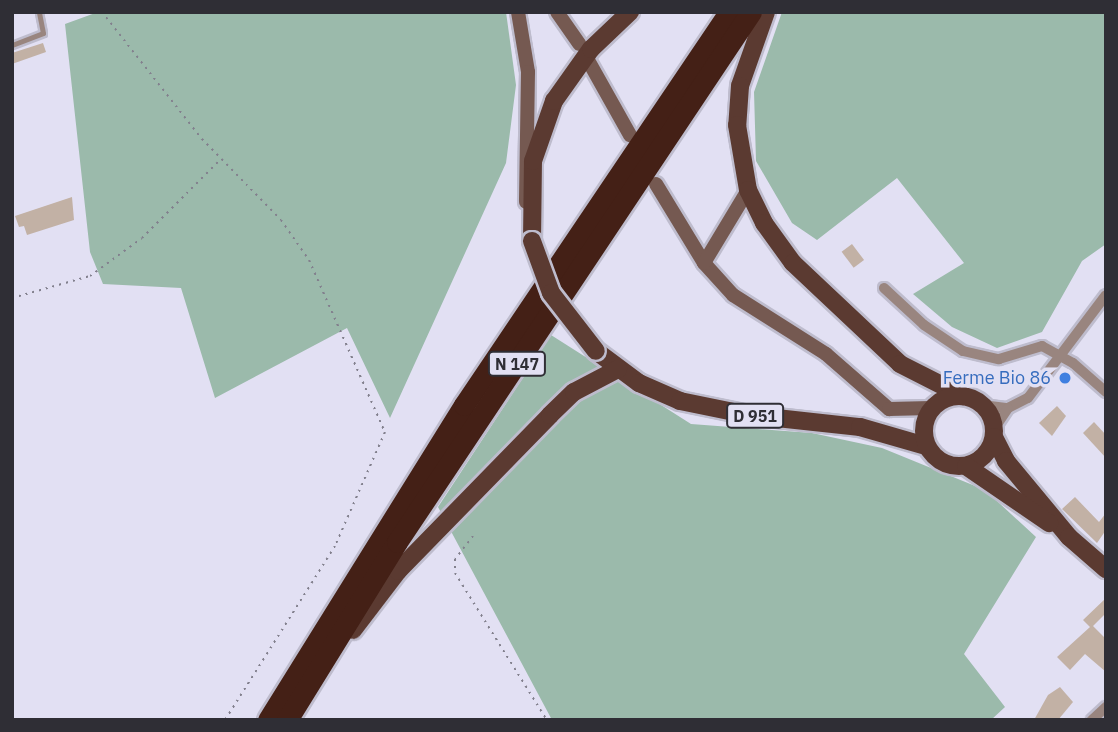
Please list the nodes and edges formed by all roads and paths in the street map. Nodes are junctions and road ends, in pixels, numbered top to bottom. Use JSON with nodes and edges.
{"nodes":[{"id":1,"x":38,"y":12,"type":"edge"},
{"id":2,"x":102,"y":12,"type":"edge"},
{"id":3,"x":518,"y":12,"type":"edge"},
{"id":4,"x":557,"y":12,"type":"edge"},
{"id":5,"x":630,"y":12,"type":"edge"},
{"id":6,"x":729,"y":12,"type":"edge"},
{"id":7,"x":751,"y":12,"type":"edge"},
{"id":8,"x":766,"y":12,"type":"edge"},
{"id":9,"x":579,"y":44,"type":"dead end"},
{"id":10,"x":12,"y":45,"type":"edge"},
{"id":11,"x":589,"y":62,"type":"dead end"},
{"id":12,"x":630,"y":135,"type":"dead end"},
{"id":13,"x":222,"y":158,"type":"junction"},
{"id":14,"x":656,"y":184,"type":"dead end"},
{"id":15,"x":748,"y":190,"type":"junction"},
{"id":16,"x":532,"y":241,"type":"junction"},
{"id":17,"x":704,"y":263,"type":"junction"},
{"id":18,"x":884,"y":288,"type":"dead end"},
{"id":19,"x":1106,"y":295,"type":"edge"},
{"id":20,"x":12,"y":299,"type":"edge"},
{"id":21,"x":1063,"y":356,"type":"junction"},
{"id":22,"x":618,"y":369,"type":"junction"},
{"id":23,"x":1106,"y":392,"type":"edge"},
{"id":24,"x":963,"y":396,"type":"junction"},
{"id":25,"x":982,"y":405,"type":"junction"},
{"id":26,"x":931,"y":408,"type":"junction"},
{"id":27,"x":1008,"y":408,"type":"junction"},
{"id":28,"x":994,"y":433,"type":"junction"},
{"id":29,"x":926,"y":446,"type":"junction"},
{"id":30,"x":966,"y":466,"type":"junction"},
{"id":31,"x":473,"y":536,"type":"dead end"},
{"id":32,"x":1069,"y":537,"type":"junction"},
{"id":33,"x":1106,"y":569,"type":"edge"},
{"id":34,"x":1106,"y":707,"type":"edge"},
{"id":35,"x":225,"y":720,"type":"edge"},
{"id":36,"x":268,"y":720,"type":"edge"},
{"id":37,"x":290,"y":720,"type":"edge"},
{"id":38,"x":547,"y":720,"type":"edge"},
{"id":39,"x":1092,"y":720,"type":"edge"}],
"edges":[{"from":1,"to":10,"type":"lane"},
{"from":2,"to":13,"type":"path"},
{"from":3,"to":16,"type":"main road","number":"D 951"},
{"from":4,"to":9,"type":"main road"},
{"from":5,"to":16,"type":"main road"},
{"from":6,"to":36,"type":"highway","number":"N 147"},
{"from":7,"to":37,"type":"highway","number":"N 147"},
{"from":8,"to":15,"type":"main road"},
{"from":11,"to":12,"type":"main road"},
{"from":13,"to":20,"type":"path"},
{"from":13,"to":35,"type":"path"},
{"from":14,"to":17,"type":"main road"},
{"from":15,"to":17,"type":"main road"},
{"from":15,"to":24,"type":"main road"},
{"from":16,"to":22,"type":"main road","number":"D 951","bridge":true},
{"from":17,"to":26,"type":"main road"},
{"from":18,"to":21,"type":"street"},
{"from":19,"to":21,"type":"street"},
{"from":21,"to":23,"type":"street"},
{"from":21,"to":27,"type":"street"},
{"from":22,"to":29,"type":"main road","number":"D 951"},
{"from":22,"to":37,"type":"main road"},
{"from":24,"to":25,"type":"main road"},
{"from":24,"to":26,"type":"main road"},
{"from":25,"to":27,"type":"street"},
{"from":25,"to":28,"type":"main road"},
{"from":26,"to":29,"type":"main road"},
{"from":27,"to":28,"type":"street"},
{"from":28,"to":30,"type":"main road"},
{"from":28,"to":32,"type":"main road"},
{"from":29,"to":30,"type":"main road"},
{"from":30,"to":32,"type":"main road"},
{"from":31,"to":38,"type":"path"},
{"from":32,"to":33,"type":"main road"},
{"from":34,"to":39,"type":"street"}]}
